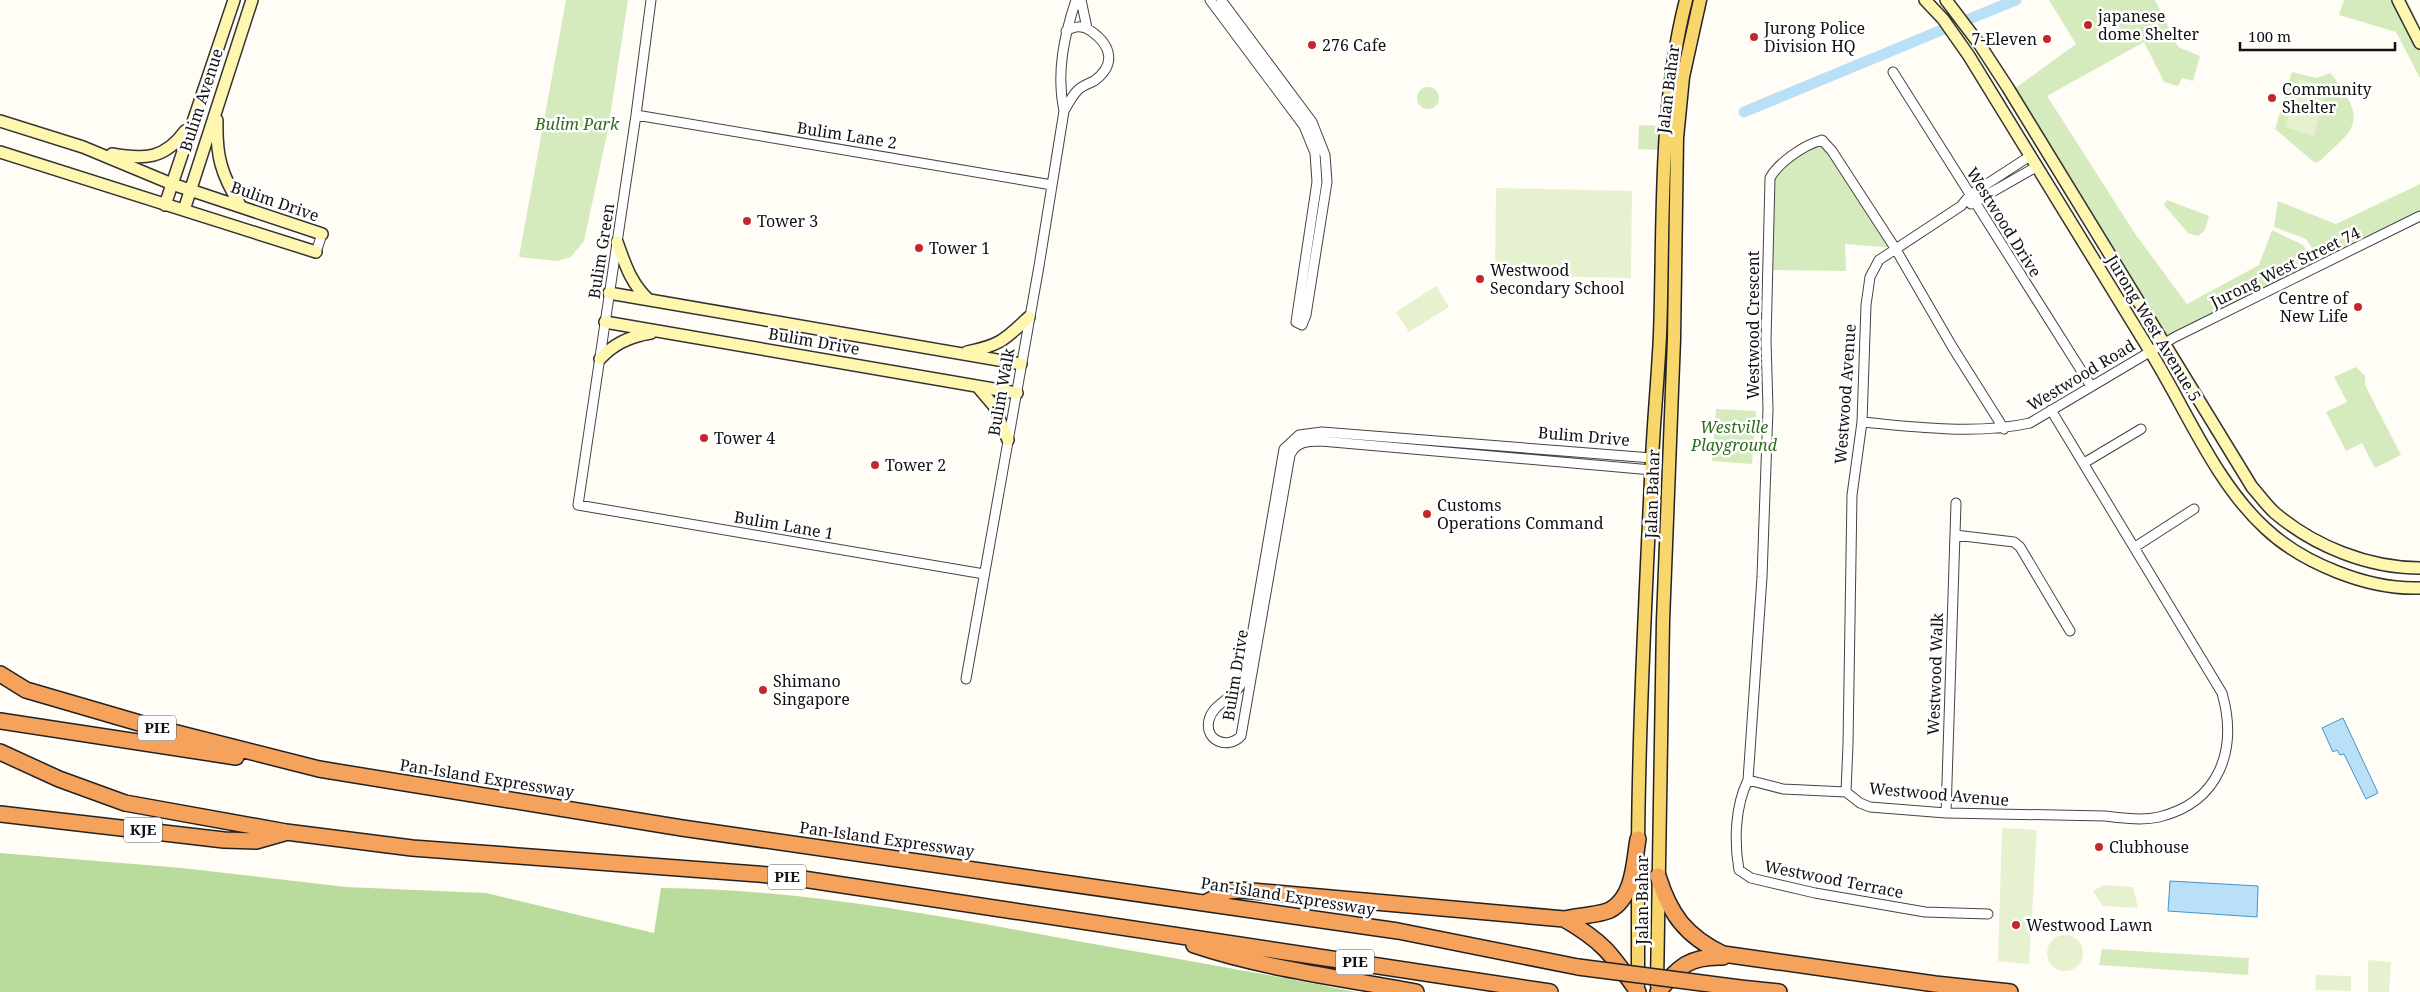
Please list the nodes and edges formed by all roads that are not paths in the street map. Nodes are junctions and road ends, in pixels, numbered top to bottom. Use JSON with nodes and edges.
{"nodes":[{"id":1,"x":234,"y":0,"type":"edge"},
{"id":2,"x":252,"y":0,"type":"edge"},
{"id":3,"x":651,"y":0,"type":"edge"},
{"id":4,"x":1076,"y":0,"type":"edge"},
{"id":5,"x":1081,"y":0,"type":"edge"},
{"id":6,"x":1210,"y":0,"type":"edge"},
{"id":7,"x":1221,"y":0,"type":"edge"},
{"id":8,"x":1686,"y":0,"type":"edge"},
{"id":9,"x":1700,"y":0,"type":"edge"},
{"id":10,"x":1925,"y":0,"type":"edge"},
{"id":11,"x":1946,"y":0,"type":"edge"},
{"id":12,"x":2398,"y":0,"type":"edge"},
{"id":13,"x":1086,"y":28,"type":"junction"},
{"id":14,"x":1066,"y":31,"type":"junction"},
{"id":15,"x":2420,"y":43,"type":"edge"},
{"id":16,"x":1893,"y":72,"type":"dead end"},
{"id":17,"x":218,"y":111,"type":"junction"},
{"id":18,"x":1064,"y":111,"type":"junction"},
{"id":19,"x":636,"y":115,"type":"junction"},
{"id":20,"x":0,"y":121,"type":"edge"},
{"id":21,"x":191,"y":123,"type":"junction"},
{"id":22,"x":83,"y":147,"type":"junction"},
{"id":23,"x":0,"y":152,"type":"edge"},
{"id":24,"x":2030,"y":156,"type":"junction"},
{"id":25,"x":2036,"y":167,"type":"junction"},
{"id":26,"x":172,"y":184,"type":"junction"},
{"id":27,"x":1052,"y":185,"type":"junction"},
{"id":28,"x":189,"y":189,"type":"junction"},
{"id":29,"x":1970,"y":195,"type":"junction"},
{"id":30,"x":1975,"y":203,"type":"junction"},
{"id":31,"x":165,"y":205,"type":"junction"},
{"id":32,"x":240,"y":205,"type":"junction"},
{"id":33,"x":1961,"y":206,"type":"junction"},
{"id":34,"x":184,"y":210,"type":"junction"},
{"id":35,"x":2420,"y":216,"type":"edge"},
{"id":36,"x":322,"y":234,"type":"joint"},
{"id":37,"x":617,"y":242,"type":"junction"},
{"id":38,"x":1896,"y":248,"type":"junction"},
{"id":39,"x":316,"y":252,"type":"joint"},
{"id":40,"x":610,"y":294,"type":"junction"},
{"id":41,"x":649,"y":300,"type":"junction"},
{"id":42,"x":1029,"y":317,"type":"junction"},
{"id":43,"x":605,"y":322,"type":"junction"},
{"id":44,"x":663,"y":332,"type":"junction"},
{"id":45,"x":2163,"y":344,"type":"junction"},
{"id":46,"x":2150,"y":351,"type":"junction"},
{"id":47,"x":961,"y":353,"type":"junction"},
{"id":48,"x":600,"y":359,"type":"junction"},
{"id":49,"x":1021,"y":364,"type":"junction"},
{"id":50,"x":977,"y":386,"type":"junction"},
{"id":51,"x":2092,"y":386,"type":"junction"},
{"id":52,"x":1017,"y":393,"type":"junction"},
{"id":53,"x":2051,"y":410,"type":"junction"},
{"id":54,"x":1862,"y":422,"type":"junction"},
{"id":55,"x":2004,"y":429,"type":"junction"},
{"id":56,"x":2142,"y":429,"type":"dead end"},
{"id":57,"x":1008,"y":440,"type":"junction"},
{"id":58,"x":2084,"y":463,"type":"junction"},
{"id":59,"x":1652,"y":464,"type":"junction"},
{"id":60,"x":1956,"y":503,"type":"dead end"},
{"id":61,"x":578,"y":505,"type":"joint"},
{"id":62,"x":2194,"y":509,"type":"dead end"},
{"id":63,"x":1955,"y":535,"type":"junction"},
{"id":64,"x":2135,"y":547,"type":"junction"},
{"id":65,"x":2420,"y":568,"type":"edge"},
{"id":66,"x":984,"y":574,"type":"junction"},
{"id":67,"x":2420,"y":588,"type":"edge"},
{"id":68,"x":1663,"y":621,"type":"junction"},
{"id":69,"x":1644,"y":625,"type":"junction"},
{"id":70,"x":2070,"y":631,"type":"dead end"},
{"id":71,"x":0,"y":674,"type":"edge"},
{"id":72,"x":966,"y":679,"type":"dead end"},
{"id":73,"x":0,"y":721,"type":"edge"},
{"id":74,"x":0,"y":752,"type":"edge"},
{"id":75,"x":319,"y":769,"type":"junction"},
{"id":76,"x":1748,"y":780,"type":"junction"},
{"id":77,"x":1846,"y":792,"type":"junction"},
{"id":78,"x":1946,"y":813,"type":"junction"},
{"id":79,"x":0,"y":814,"type":"edge"},
{"id":80,"x":286,"y":832,"type":"junction"},
{"id":81,"x":1638,"y":839,"type":"junction"},
{"id":82,"x":1658,"y":876,"type":"junction"},
{"id":83,"x":1207,"y":902,"type":"junction"},
{"id":84,"x":1988,"y":914,"type":"dead end"},
{"id":85,"x":1564,"y":919,"type":"junction"},
{"id":86,"x":1160,"y":933,"type":"junction"},
{"id":87,"x":1739,"y":957,"type":"junction"},
{"id":88,"x":1638,"y":968,"type":"joint"},
{"id":89,"x":1647,"y":988,"type":"edge"},
{"id":90,"x":1416,"y":992,"type":"edge"},
{"id":91,"x":1550,"y":992,"type":"edge"},
{"id":92,"x":1780,"y":992,"type":"edge"},
{"id":93,"x":2010,"y":992,"type":"edge"}],
"edges":[{"from":1,"to":21,"type":"street","name":"Bulim Avenue"},
{"from":2,"to":17,"type":"street","name":"Bulim Avenue"},
{"from":3,"to":19,"type":"street","name":"Bulim Green"},
{"from":4,"to":14,"type":"street","name":"Bulim Walk"},
{"from":5,"to":13,"type":"street"},
{"from":6,"to":7,"type":"street"},
{"from":8,"to":59,"type":"main road","name":"Jalan Bahar"},
{"from":9,"to":68,"type":"main road","name":"Jalan Bahar"},
{"from":10,"to":24,"type":"street","name":"Jurong West Avenue 5"},
{"from":11,"to":45,"type":"street","name":"Jurong West Avenue 5"},
{"from":12,"to":15,"type":"street"},
{"from":13,"to":14,"type":"street"},
{"from":13,"to":18,"type":"street","name":"Bulim Walk"},
{"from":14,"to":18,"type":"street","name":"Bulim Walk"},
{"from":16,"to":29,"type":"street","name":"Westwood Drive"},
{"from":17,"to":28,"type":"street","name":"Bulim Avenue"},
{"from":17,"to":32,"type":"street"},
{"from":18,"to":27,"type":"street","name":"Bulim Walk"},
{"from":19,"to":27,"type":"street","name":"Bulim Lane 2"},
{"from":19,"to":37,"type":"street","name":"Bulim Green"},
{"from":20,"to":22,"type":"street","name":"Bulim Drive"},
{"from":21,"to":22,"type":"street"},
{"from":21,"to":26,"type":"street","name":"Bulim Avenue"},
{"from":22,"to":26,"type":"street","name":"Bulim Drive"},
{"from":23,"to":31,"type":"street","name":"Bulim Drive"},
{"from":24,"to":25,"type":"street","name":"Jurong West Avenue 5"},
{"from":24,"to":29,"type":"street","name":"Westwood Avenue"},
{"from":25,"to":30,"type":"street","name":"Westwood Avenue"},
{"from":25,"to":46,"type":"street","name":"Jurong West Avenue 5"},
{"from":26,"to":28,"type":"street","name":"Bulim Drive"},
{"from":26,"to":31,"type":"street","name":"Bulim Avenue"},
{"from":27,"to":42,"type":"street","name":"Bulim Walk"},
{"from":28,"to":32,"type":"street","name":"Bulim Drive"},
{"from":28,"to":34,"type":"street","name":"Bulim Avenue"},
{"from":29,"to":30,"type":"street","name":"Westwood Drive"},
{"from":29,"to":33,"type":"street","name":"Westwood Avenue"},
{"from":30,"to":33,"type":"street","name":"Westwood Avenue"},
{"from":30,"to":51,"type":"street","name":"Westwood Drive"},
{"from":31,"to":34,"type":"street","name":"Bulim Drive"},
{"from":32,"to":36,"type":"street","name":"Bulim Drive"},
{"from":33,"to":38,"type":"street","name":"Westwood Avenue"},
{"from":34,"to":39,"type":"street","name":"Bulim Drive"},
{"from":35,"to":45,"type":"street","name":"Jurong West Street 74"},
{"from":36,"to":39,"type":"street","name":"Bulim Drive"},
{"from":37,"to":40,"type":"street","name":"Bulim Green"},
{"from":37,"to":41,"type":"street"},
{"from":38,"to":54,"type":"street","name":"Westwood Avenue"},
{"from":38,"to":55,"type":"street","name":"Westwood Crescent"},
{"from":38,"to":76,"type":"street","name":"Westwood Crescent"},
{"from":40,"to":41,"type":"street","name":"Bulim Drive"},
{"from":40,"to":43,"type":"street","name":"Bulim Green"},
{"from":41,"to":47,"type":"street","name":"Bulim Drive"},
{"from":42,"to":47,"type":"street"},
{"from":42,"to":49,"type":"street","name":"Bulim Walk"},
{"from":43,"to":44,"type":"street","name":"Bulim Drive"},
{"from":43,"to":48,"type":"street","name":"Bulim Green"},
{"from":44,"to":48,"type":"street"},
{"from":44,"to":50,"type":"street","name":"Bulim Drive"},
{"from":45,"to":46,"type":"street","name":"Westwood Road"},
{"from":45,"to":65,"type":"street","name":"Jurong West Avenue 5"},
{"from":46,"to":51,"type":"street","name":"Westwood Road"},
{"from":46,"to":67,"type":"street","name":"Jurong West Avenue 5"},
{"from":47,"to":49,"type":"street","name":"Bulim Drive"},
{"from":48,"to":61,"type":"street","name":"Bulim Green"},
{"from":49,"to":52,"type":"street","name":"Bulim Walk"},
{"from":50,"to":52,"type":"street","name":"Bulim Drive"},
{"from":50,"to":57,"type":"street"},
{"from":51,"to":53,"type":"street","name":"Westwood Road"},
{"from":52,"to":57,"type":"street","name":"Bulim Walk"},
{"from":53,"to":55,"type":"street","name":"Westwood Road"},
{"from":53,"to":58,"type":"street","name":"Westwood Avenue"},
{"from":54,"to":55,"type":"street","name":"Westwood Road"},
{"from":54,"to":77,"type":"street","name":"Westwood Avenue"},
{"from":56,"to":58,"type":"street"},
{"from":57,"to":66,"type":"street","name":"Bulim Walk"},
{"from":58,"to":64,"type":"street","name":"Westwood Avenue"},
{"from":59,"to":59,"type":"street","name":"Bulim Drive"},
{"from":59,"to":69,"type":"main road","name":"Jalan Bahar"},
{"from":60,"to":63,"type":"street","name":"Westwood Walk"},
{"from":61,"to":66,"type":"street","name":"Bulim Lane 1"},
{"from":62,"to":64,"type":"street"},
{"from":63,"to":70,"type":"street"},
{"from":63,"to":78,"type":"street","name":"Westwood Walk"},
{"from":64,"to":78,"type":"street","name":"Westwood Avenue"},
{"from":66,"to":72,"type":"street","name":"Bulim Walk"},
{"from":68,"to":69,"type":"main road"},
{"from":68,"to":82,"type":"main road","name":"Jalan Bahar"},
{"from":69,"to":81,"type":"main road","name":"Jalan Bahar"},
{"from":71,"to":75,"type":"highway","name":"Pan-Island Expressway","number":"PIE"},
{"from":73,"to":75,"type":"highway"},
{"from":74,"to":80,"type":"highway","number":"PIE"},
{"from":75,"to":83,"type":"highway","name":"Pan-Island Expressway","number":"PIE"},
{"from":76,"to":77,"type":"street"},
{"from":76,"to":84,"type":"street","name":"Westwood Terrace"},
{"from":77,"to":78,"type":"street","name":"Westwood Avenue"},
{"from":79,"to":80,"type":"highway","number":"KJE"},
{"from":80,"to":86,"type":"highway","number":"PIE"},
{"from":81,"to":85,"type":"highway"},
{"from":81,"to":88,"type":"main road","name":"Jalan Bahar"},
{"from":82,"to":87,"type":"highway"},
{"from":82,"to":89,"type":"main road","name":"Jalan Bahar"},
{"from":83,"to":85,"type":"highway"},
{"from":83,"to":92,"type":"highway","name":"Pan-Island Expressway","number":"PIE","bridge":true},
{"from":85,"to":89,"type":"highway"},
{"from":86,"to":90,"type":"highway"},
{"from":86,"to":91,"type":"highway","number":"PIE"},
{"from":87,"to":89,"type":"highway"},
{"from":87,"to":93,"type":"highway"},
{"from":88,"to":89,"type":"highway"}]}
